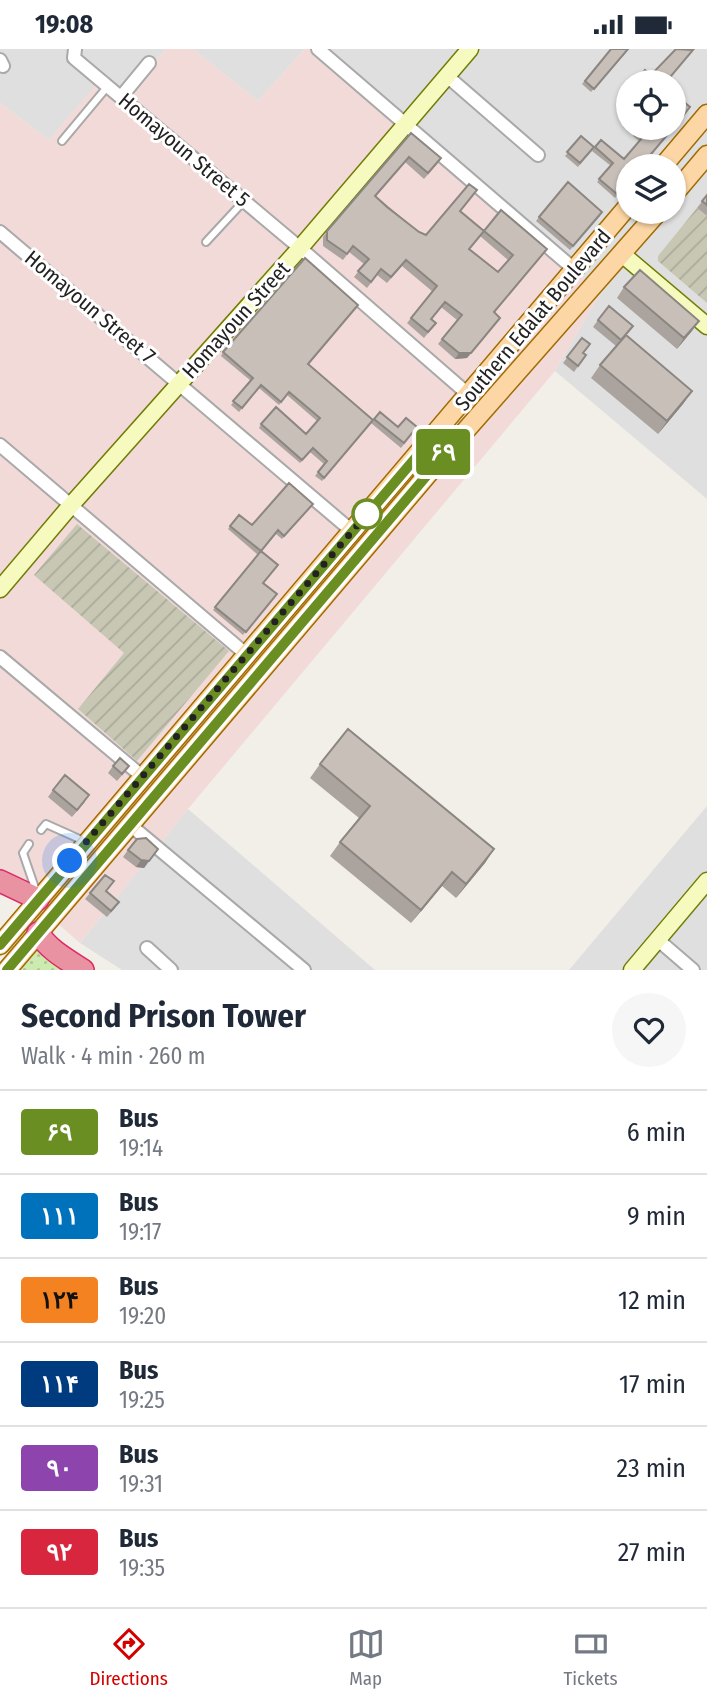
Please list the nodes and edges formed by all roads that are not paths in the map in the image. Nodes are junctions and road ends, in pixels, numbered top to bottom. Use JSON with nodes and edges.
{"nodes":[{"id":1,"x":75,"y":49,"type":"edge"},
{"id":2,"x":318,"y":49,"type":"edge"},
{"id":3,"x":470,"y":49,"type":"edge"},
{"id":4,"x":149,"y":63,"type":"dead end"},
{"id":5,"x":447,"y":76,"type":"junction"},
{"id":6,"x":108,"y":86,"type":"junction"},
{"id":7,"x":121,"y":97,"type":"junction"},
{"id":8,"x":707,"y":114,"type":"edge"},
{"id":9,"x":407,"y":124,"type":"junction"},
{"id":10,"x":62,"y":141,"type":"dead end"},
{"id":11,"x":673,"y":154,"type":"edge"},
{"id":12,"x":538,"y":155,"type":"dead end"},
{"id":13,"x":707,"y":155,"type":"edge"},
{"id":14,"x":686,"y":180,"type":"edge"},
{"id":15,"x":244,"y":201,"type":"junction"},
{"id":16,"x":616,"y":221,"type":"edge"},
{"id":17,"x":648,"y":224,"type":"edge"},
{"id":18,"x":0,"y":232,"type":"edge"},
{"id":19,"x":206,"y":242,"type":"dead end"},
{"id":20,"x":300,"y":248,"type":"junction"},
{"id":21,"x":622,"y":254,"type":"junction"},
{"id":22,"x":575,"y":270,"type":"junction"},
{"id":23,"x":707,"y":326,"type":"edge"},
{"id":24,"x":180,"y":383,"type":"junction"},
{"id":25,"x":469,"y":395,"type":"junction"},
{"id":26,"x":430,"y":441,"type":"junction"},
{"id":27,"x":0,"y":445,"type":"edge"},
{"id":28,"x":445,"y":454,"type":"junction"},
{"id":29,"x":72,"y":505,"type":"junction"},
{"id":30,"x":353,"y":532,"type":"junction"},
{"id":31,"x":0,"y":589,"type":"edge"},
{"id":32,"x":247,"y":655,"type":"junction"},
{"id":33,"x":0,"y":657,"type":"edge"},
{"id":34,"x":143,"y":777,"type":"junction"},
{"id":35,"x":129,"y":824,"type":"junction"},
{"id":36,"x":41,"y":830,"type":"dead end"},
{"id":37,"x":86,"y":842,"type":"junction"},
{"id":38,"x":29,"y":844,"type":"dead end"},
{"id":39,"x":0,"y":881,"type":"edge"},
{"id":40,"x":707,"y":881,"type":"edge"},
{"id":41,"x":38,"y":899,"type":"junction"},
{"id":42,"x":38,"y":933,"type":"junction"},
{"id":43,"x":657,"y":939,"type":"junction"},
{"id":44,"x":0,"y":945,"type":"edge"},
{"id":45,"x":147,"y":948,"type":"dead end"},
{"id":46,"x":298,"y":968,"type":"edge"},
{"id":47,"x":7,"y":970,"type":"edge"},
{"id":48,"x":83,"y":970,"type":"edge"},
{"id":49,"x":171,"y":970,"type":"edge"},
{"id":50,"x":632,"y":970,"type":"edge"},
{"id":51,"x":693,"y":970,"type":"edge"}],
"edges":[{"from":1,"to":6,"type":"street","name":"Homayoun Street 5"},
{"from":2,"to":9,"type":"street"},
{"from":3,"to":5,"type":"street","name":"Homayoun Street"},
{"from":4,"to":7,"type":"street"},
{"from":5,"to":9,"type":"street","name":"Homayoun Street"},
{"from":5,"to":12,"type":"street"},
{"from":6,"to":7,"type":"street","name":"Homayoun Street 5"},
{"from":6,"to":10,"type":"lane"},
{"from":7,"to":15,"type":"street","name":"Homayoun Street 5"},
{"from":8,"to":11,"type":"main road"},
{"from":9,"to":20,"type":"street","name":"Homayoun Street"},
{"from":9,"to":22,"type":"street"},
{"from":13,"to":14,"type":"main road"},
{"from":15,"to":19,"type":"lane"},
{"from":15,"to":20,"type":"street","name":"Homayoun Street 5"},
{"from":16,"to":22,"type":"main road","name":"Southern Edalat Boulevard"},
{"from":17,"to":21,"type":"main road","name":"Southern Edalat Boulevard"},
{"from":18,"to":24,"type":"street","name":"Homayoun Street 7"},
{"from":20,"to":24,"type":"street","name":"Homayoun Street"},
{"from":20,"to":25,"type":"street","name":"Homayoun Street 5"},
{"from":21,"to":23,"type":"street"},
{"from":21,"to":28,"type":"main road","name":"Southern Edalat Boulevard"},
{"from":22,"to":25,"type":"main road","name":"Southern Edalat Boulevard"},
{"from":24,"to":29,"type":"street","name":"Homayoun Street"},
{"from":24,"to":30,"type":"street","name":"Homayoun Street 7"},
{"from":25,"to":26,"type":"main road","name":"Southern Edalat Boulevard"},
{"from":26,"to":28,"type":"main road"},
{"from":26,"to":30,"type":"main road","name":"Southern Edalat Boulevard"},
{"from":27,"to":29,"type":"street"},
{"from":28,"to":35,"type":"main road","name":"Southern Edalat Boulevard"},
{"from":29,"to":31,"type":"street","name":"Homayoun Street"},
{"from":29,"to":32,"type":"street"},
{"from":30,"to":32,"type":"main road","name":"Southern Edalat Boulevard"},
{"from":32,"to":34,"type":"main road","name":"Southern Edalat Boulevard"},
{"from":33,"to":34,"type":"street"},
{"from":34,"to":37,"type":"main road","name":"Southern Edalat Boulevard"},
{"from":35,"to":42,"type":"main road","name":"Southern Edalat Boulevard"},
{"from":35,"to":46,"type":"street"},
{"from":36,"to":37,"type":"lane"},
{"from":37,"to":41,"type":"main road","name":"Southern Edalat Boulevard"},
{"from":38,"to":41,"type":"lane"},
{"from":39,"to":41,"type":"highway"},
{"from":40,"to":43,"type":"street"},
{"from":41,"to":44,"type":"main road","name":"Southern Edalat Boulevard"},
{"from":42,"to":47,"type":"main road","name":"Southern Edalat Boulevard"},
{"from":42,"to":48,"type":"highway"},
{"from":43,"to":50,"type":"street"},
{"from":43,"to":51,"type":"street"},
{"from":45,"to":49,"type":"street"}]}
